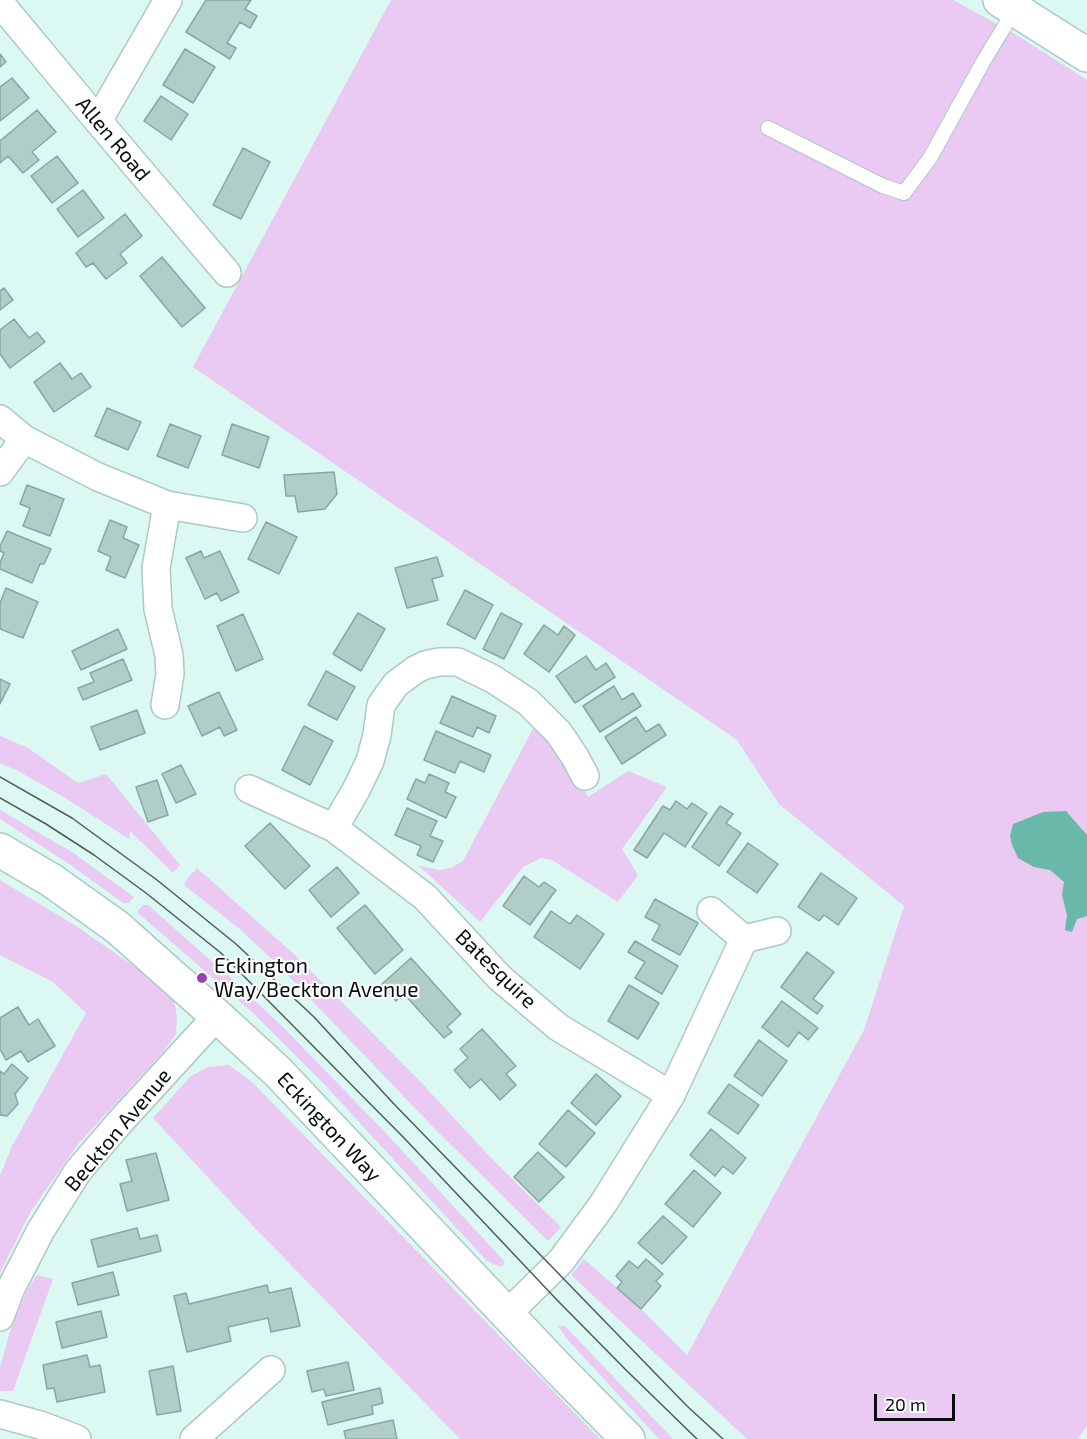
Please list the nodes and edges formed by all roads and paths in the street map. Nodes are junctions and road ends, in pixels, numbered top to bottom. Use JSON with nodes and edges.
{"nodes":[{"id":1,"x":168,"y":0,"type":"edge"},
{"id":2,"x":0,"y":3,"type":"edge"},
{"id":3,"x":1007,"y":4,"type":"edge"},
{"id":4,"x":1087,"y":55,"type":"edge"},
{"id":5,"x":98,"y":121,"type":"junction"},
{"id":6,"x":768,"y":128,"type":"dead end"},
{"id":7,"x":227,"y":273,"type":"dead end"},
{"id":8,"x":0,"y":419,"type":"edge"},
{"id":9,"x":24,"y":439,"type":"junction"},
{"id":10,"x":0,"y":471,"type":"edge"},
{"id":11,"x":167,"y":505,"type":"junction"},
{"id":12,"x":243,"y":518,"type":"dead end"},
{"id":13,"x":165,"y":705,"type":"dead end"},
{"id":14,"x":585,"y":777,"type":"dead end"},
{"id":15,"x":249,"y":789,"type":"dead end"},
{"id":16,"x":334,"y":828,"type":"junction"},
{"id":17,"x":0,"y":850,"type":"edge"},
{"id":18,"x":711,"y":911,"type":"dead end"},
{"id":19,"x":777,"y":930,"type":"dead end"},
{"id":20,"x":744,"y":939,"type":"junction"},
{"id":21,"x":217,"y":1016,"type":"junction"},
{"id":22,"x":670,"y":1095,"type":"junction"},
{"id":23,"x":507,"y":1314,"type":"junction"},
{"id":24,"x":0,"y":1317,"type":"edge"},
{"id":25,"x":271,"y":1370,"type":"dead end"},
{"id":26,"x":0,"y":1414,"type":"edge"},
{"id":27,"x":77,"y":1439,"type":"edge"},
{"id":28,"x":194,"y":1439,"type":"edge"},
{"id":29,"x":628,"y":1439,"type":"edge"}],
"edges":[{"from":1,"to":5,"type":"street"},
{"from":2,"to":5,"type":"street","name":"Allen Road"},
{"from":3,"to":4,"type":"main road"},
{"from":3,"to":6,"type":"lane"},
{"from":5,"to":7,"type":"street","name":"Allen Road"},
{"from":8,"to":9,"type":"street"},
{"from":9,"to":10,"type":"street"},
{"from":9,"to":11,"type":"street"},
{"from":11,"to":12,"type":"street"},
{"from":11,"to":13,"type":"street"},
{"from":14,"to":16,"type":"street"},
{"from":15,"to":16,"type":"street","name":"Batesquire"},
{"from":16,"to":22,"type":"street","name":"Batesquire"},
{"from":17,"to":21,"type":"main road","name":"Eckington Way"},
{"from":18,"to":20,"type":"street"},
{"from":19,"to":20,"type":"street"},
{"from":20,"to":22,"type":"street"},
{"from":21,"to":23,"type":"main road","name":"Eckington Way"},
{"from":21,"to":24,"type":"street","name":"Beckton Avenue"},
{"from":22,"to":23,"type":"street"},
{"from":23,"to":29,"type":"main road","name":"Eckington Way"},
{"from":25,"to":28,"type":"street"},
{"from":26,"to":27,"type":"street"}]}
